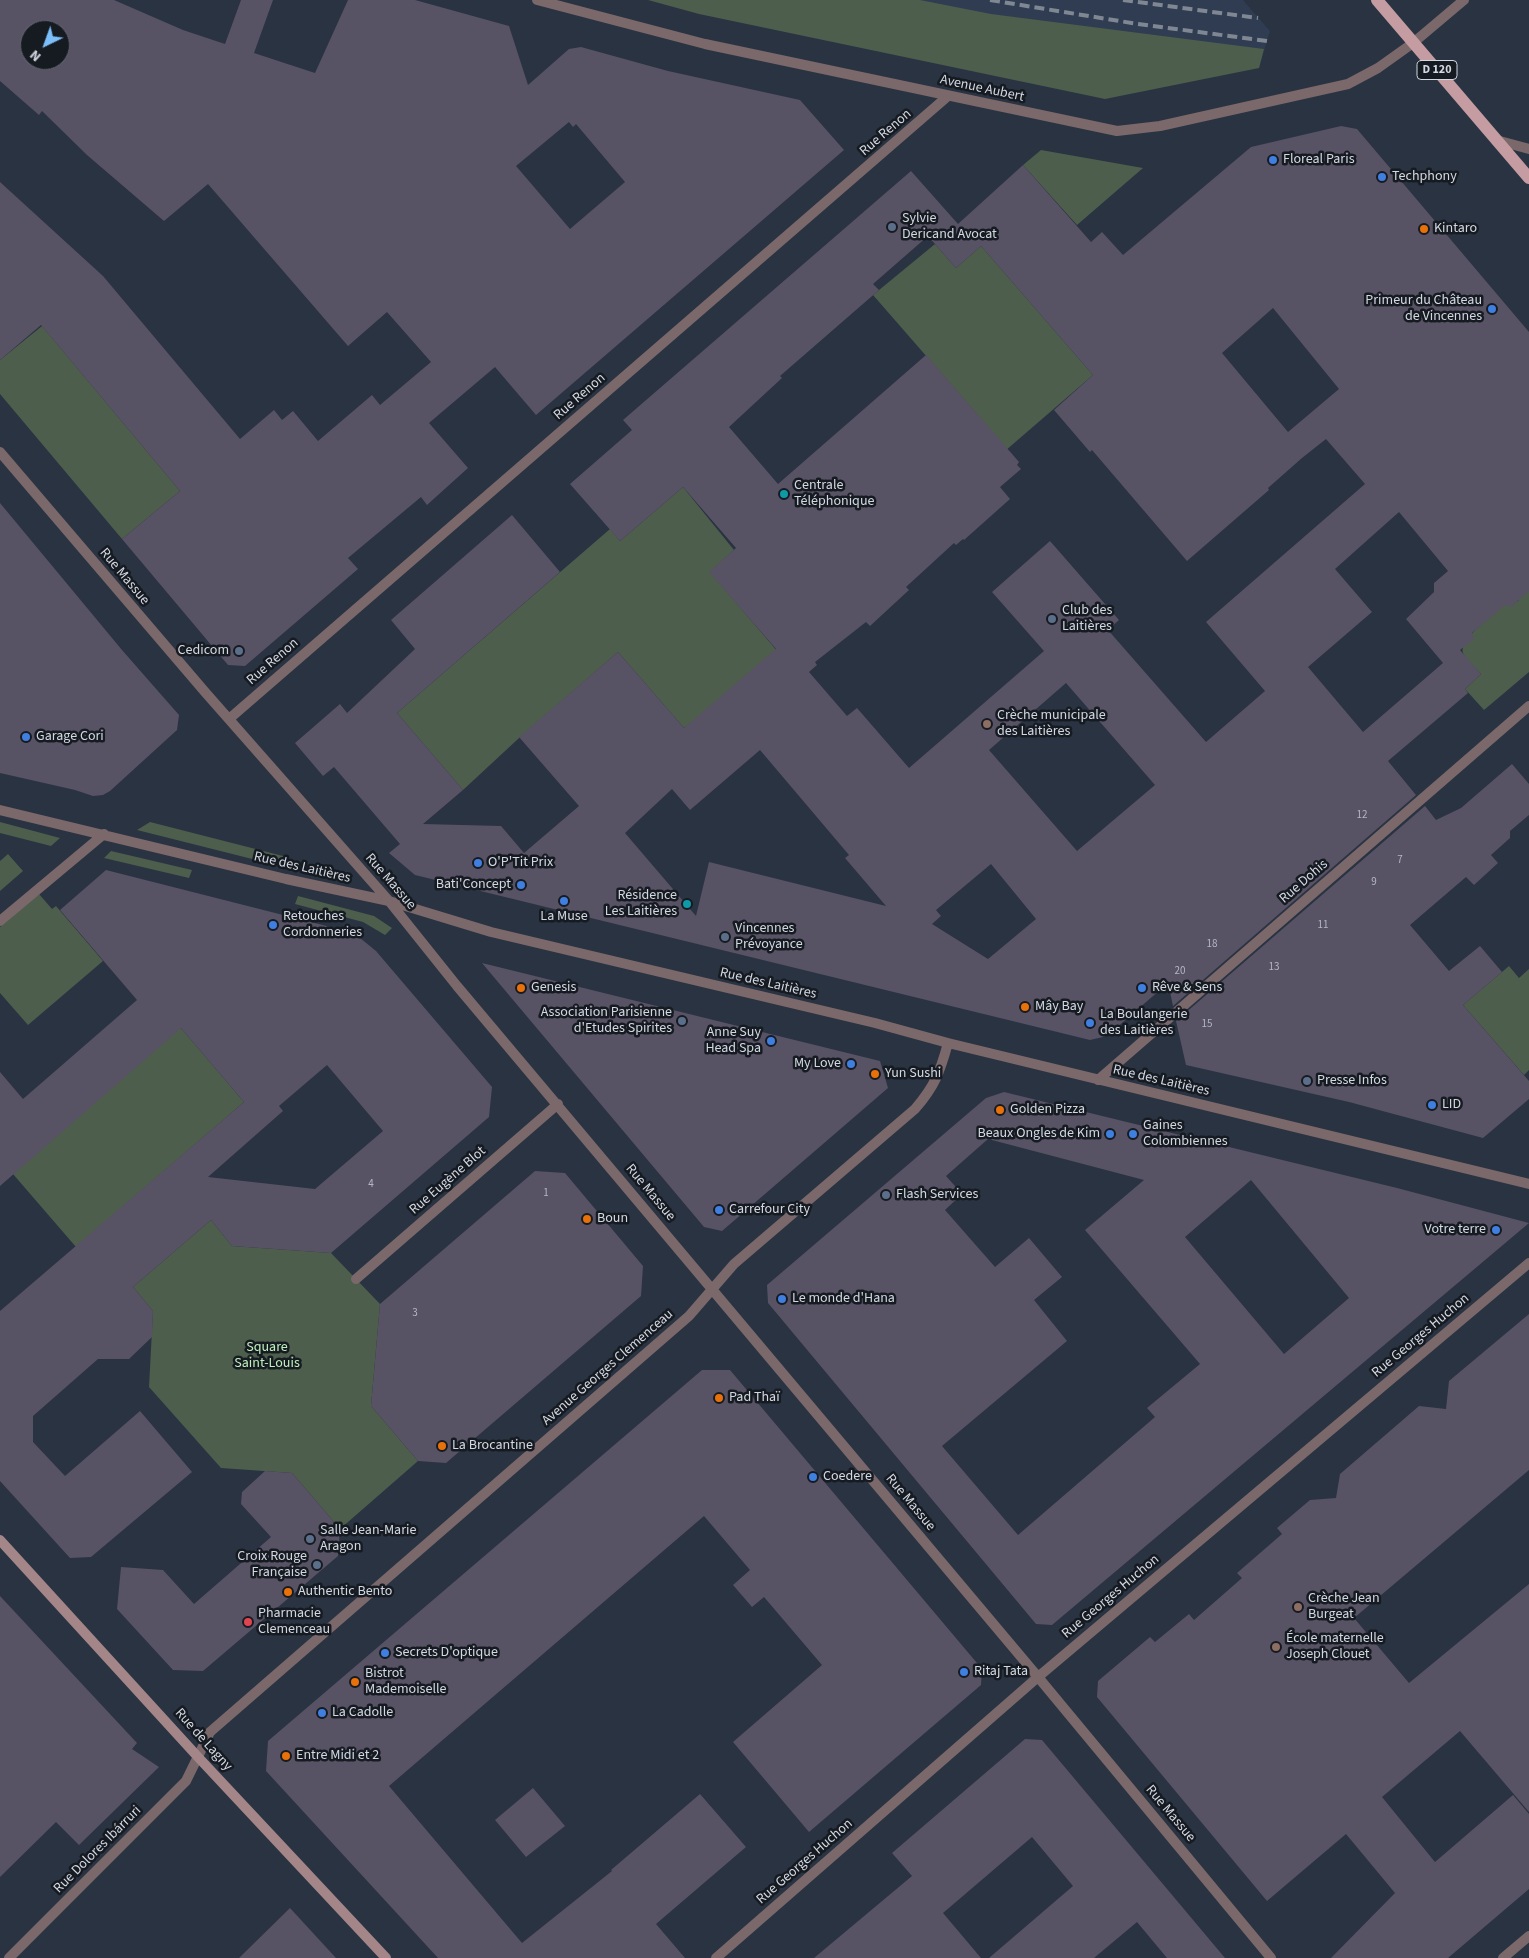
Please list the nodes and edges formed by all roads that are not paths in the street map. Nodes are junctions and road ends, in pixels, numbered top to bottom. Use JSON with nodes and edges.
{"nodes":[{"id":1,"x":536,"y":0,"type":"edge"},
{"id":2,"x":1378,"y":0,"type":"edge"},
{"id":3,"x":1464,"y":0,"type":"edge"},
{"id":4,"x":1413,"y":42,"type":"junction"},
{"id":5,"x":948,"y":96,"type":"junction"},
{"id":6,"x":1496,"y":140,"type":"junction"},
{"id":7,"x":1529,"y":149,"type":"edge"},
{"id":8,"x":1529,"y":178,"type":"edge"},
{"id":9,"x":0,"y":452,"type":"edge"},
{"id":10,"x":1529,"y":706,"type":"edge"},
{"id":11,"x":229,"y":720,"type":"junction"},
{"id":12,"x":0,"y":810,"type":"edge"},
{"id":13,"x":104,"y":834,"type":"junction"},
{"id":14,"x":390,"y":901,"type":"junction"},
{"id":15,"x":0,"y":920,"type":"edge"},
{"id":16,"x":948,"y":1043,"type":"junction"},
{"id":17,"x":1098,"y":1080,"type":"junction"},
{"id":18,"x":558,"y":1104,"type":"junction"},
{"id":19,"x":1529,"y":1184,"type":"edge"},
{"id":20,"x":1529,"y":1263,"type":"edge"},
{"id":21,"x":356,"y":1279,"type":"dead end"},
{"id":22,"x":712,"y":1289,"type":"junction"},
{"id":23,"x":0,"y":1540,"type":"edge"},
{"id":24,"x":1038,"y":1677,"type":"junction"},
{"id":25,"x":198,"y":1757,"type":"junction"},
{"id":26,"x":1529,"y":1936,"type":"edge"},
{"id":27,"x":9,"y":1958,"type":"edge"},
{"id":28,"x":386,"y":1958,"type":"edge"},
{"id":29,"x":716,"y":1958,"type":"edge"},
{"id":30,"x":1271,"y":1958,"type":"edge"},
{"id":31,"x":1503,"y":1958,"type":"edge"}],
"edges":[{"from":1,"to":5,"type":"street","name":"Avenue Aubert"},
{"from":2,"to":4,"type":"main road","number":"D 120"},
{"from":3,"to":4,"type":"street","name":"Avenue Aubert"},
{"from":4,"to":5,"type":"street","name":"Avenue Aubert"},
{"from":4,"to":6,"type":"main road","number":"D 120"},
{"from":5,"to":11,"type":"street","name":"Rue Renon"},
{"from":6,"to":7,"type":"street"},
{"from":6,"to":8,"type":"main road","number":"D 120"},
{"from":9,"to":11,"type":"street","name":"Rue Massue"},
{"from":10,"to":17,"type":"street","name":"Rue Dohis"},
{"from":11,"to":14,"type":"street","name":"Rue Massue"},
{"from":12,"to":13,"type":"street","name":"Rue des Laitières"},
{"from":13,"to":14,"type":"street","name":"Rue des Laitières"},
{"from":13,"to":15,"type":"street"},
{"from":14,"to":16,"type":"street","name":"Rue des Laitières"},
{"from":14,"to":18,"type":"street","name":"Rue Massue"},
{"from":16,"to":17,"type":"street","name":"Rue des Laitières"},
{"from":16,"to":22,"type":"street","name":"Avenue Georges Clemenceau"},
{"from":17,"to":19,"type":"street","name":"Rue des Laitières"},
{"from":18,"to":21,"type":"street","name":"Rue Eugène Blot"},
{"from":18,"to":22,"type":"street","name":"Rue Massue"},
{"from":20,"to":24,"type":"street","name":"Rue Georges Huchon"},
{"from":22,"to":24,"type":"street","name":"Rue Massue"},
{"from":22,"to":25,"type":"street","name":"Avenue Georges Clemenceau"},
{"from":23,"to":25,"type":"main road","name":"Rue de Lagny"},
{"from":24,"to":29,"type":"street","name":"Rue Georges Huchon"},
{"from":24,"to":30,"type":"street","name":"Rue Massue"},
{"from":25,"to":27,"type":"street","name":"Rue Dolores Ibárruri"},
{"from":25,"to":28,"type":"main road","name":"Rue de Lagny"},
{"from":26,"to":31,"type":"street"}]}
